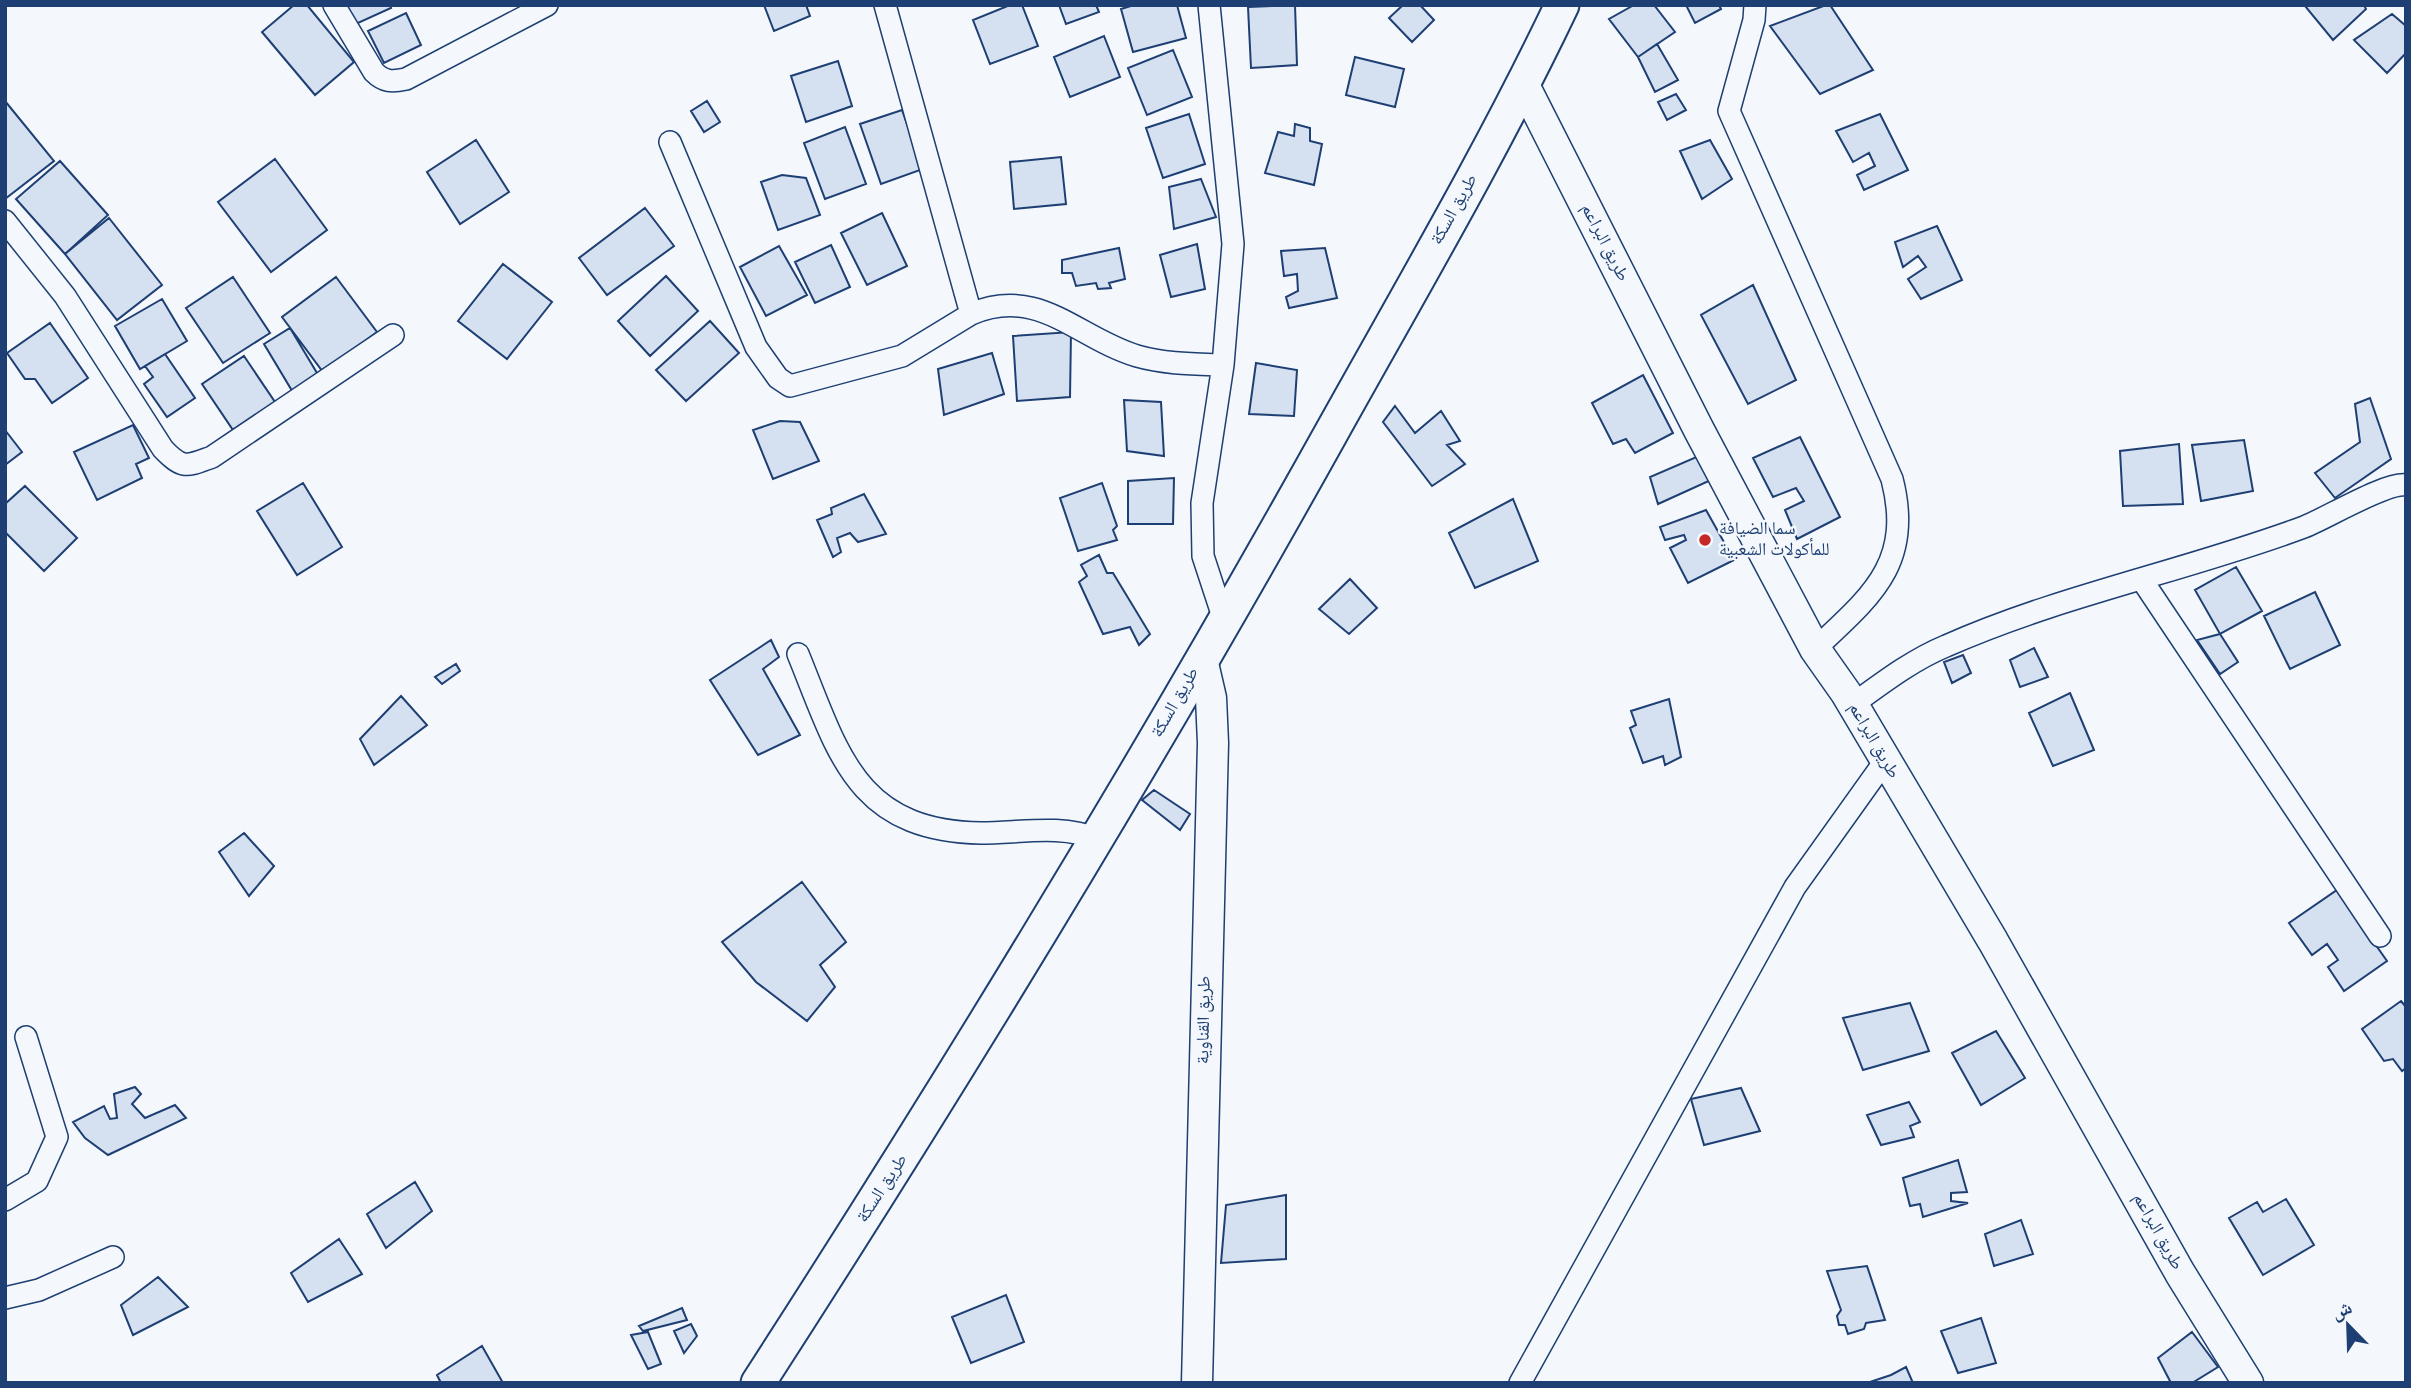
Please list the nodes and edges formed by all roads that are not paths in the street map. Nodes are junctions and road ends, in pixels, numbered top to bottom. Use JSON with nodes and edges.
{"nodes":[{"id":1,"x":334,"y":5,"type":"edge"},
{"id":2,"x":547,"y":5,"type":"edge"},
{"id":3,"x":885,"y":5,"type":"edge"},
{"id":4,"x":1209,"y":5,"type":"edge"},
{"id":5,"x":1562,"y":5,"type":"edge"},
{"id":6,"x":1755,"y":5,"type":"edge"},
{"id":7,"x":1524,"y":85,"type":"junction"},
{"id":8,"x":670,"y":142,"type":"dead end"},
{"id":9,"x":5,"y":221,"type":"edge"},
{"id":10,"x":971,"y":314,"type":"junction"},
{"id":11,"x":393,"y":335,"type":"dead end"},
{"id":12,"x":1223,"y":365,"type":"junction"},
{"id":13,"x":2406,"y":485,"type":"edge"},
{"id":14,"x":2141,"y":580,"type":"junction"},
{"id":15,"x":1225,"y":623,"type":"junction"},
{"id":16,"x":1815,"y":649,"type":"junction"},
{"id":17,"x":798,"y":654,"type":"dead end"},
{"id":18,"x":1202,"y":659,"type":"junction"},
{"id":19,"x":1852,"y":705,"type":"junction"},
{"id":20,"x":1885,"y":761,"type":"junction"},
{"id":21,"x":1098,"y":839,"type":"junction"},
{"id":22,"x":2380,"y":936,"type":"dead end"},
{"id":23,"x":26,"y":1037,"type":"dead end"},
{"id":24,"x":5,"y":1200,"type":"edge"},
{"id":25,"x":113,"y":1257,"type":"dead end"},
{"id":26,"x":5,"y":1298,"type":"edge"},
{"id":27,"x":758,"y":1383,"type":"edge"},
{"id":28,"x":1197,"y":1383,"type":"edge"},
{"id":29,"x":1520,"y":1383,"type":"edge"},
{"id":30,"x":2248,"y":1383,"type":"edge"}],
"edges":[{"from":1,"to":2,"type":"street"},
{"from":3,"to":10,"type":"street"},
{"from":4,"to":12,"type":"street"},
{"from":5,"to":7,"type":"main road","name":"طريق السكة"},
{"from":6,"to":16,"type":"street"},
{"from":7,"to":15,"type":"main road","name":"طريق السكة"},
{"from":7,"to":16,"type":"street","name":"طريق البراعم"},
{"from":8,"to":10,"type":"street"},
{"from":9,"to":11,"type":"street"},
{"from":10,"to":12,"type":"street"},
{"from":12,"to":15,"type":"street"},
{"from":13,"to":14,"type":"street"},
{"from":14,"to":19,"type":"street"},
{"from":14,"to":22,"type":"street"},
{"from":15,"to":18,"type":"main road","name":"طريق السكة"},
{"from":16,"to":19,"type":"street","name":"طريق البراعم"},
{"from":17,"to":21,"type":"street"},
{"from":18,"to":21,"type":"main road","name":"طريق السكة"},
{"from":18,"to":28,"type":"street","name":"طريق القناوية"},
{"from":19,"to":20,"type":"street","name":"طريق البراعم"},
{"from":20,"to":29,"type":"street"},
{"from":20,"to":30,"type":"street","name":"طريق البراعم"},
{"from":21,"to":27,"type":"main road","name":"طريق السكة"},
{"from":23,"to":24,"type":"street"},
{"from":25,"to":26,"type":"street"}]}
